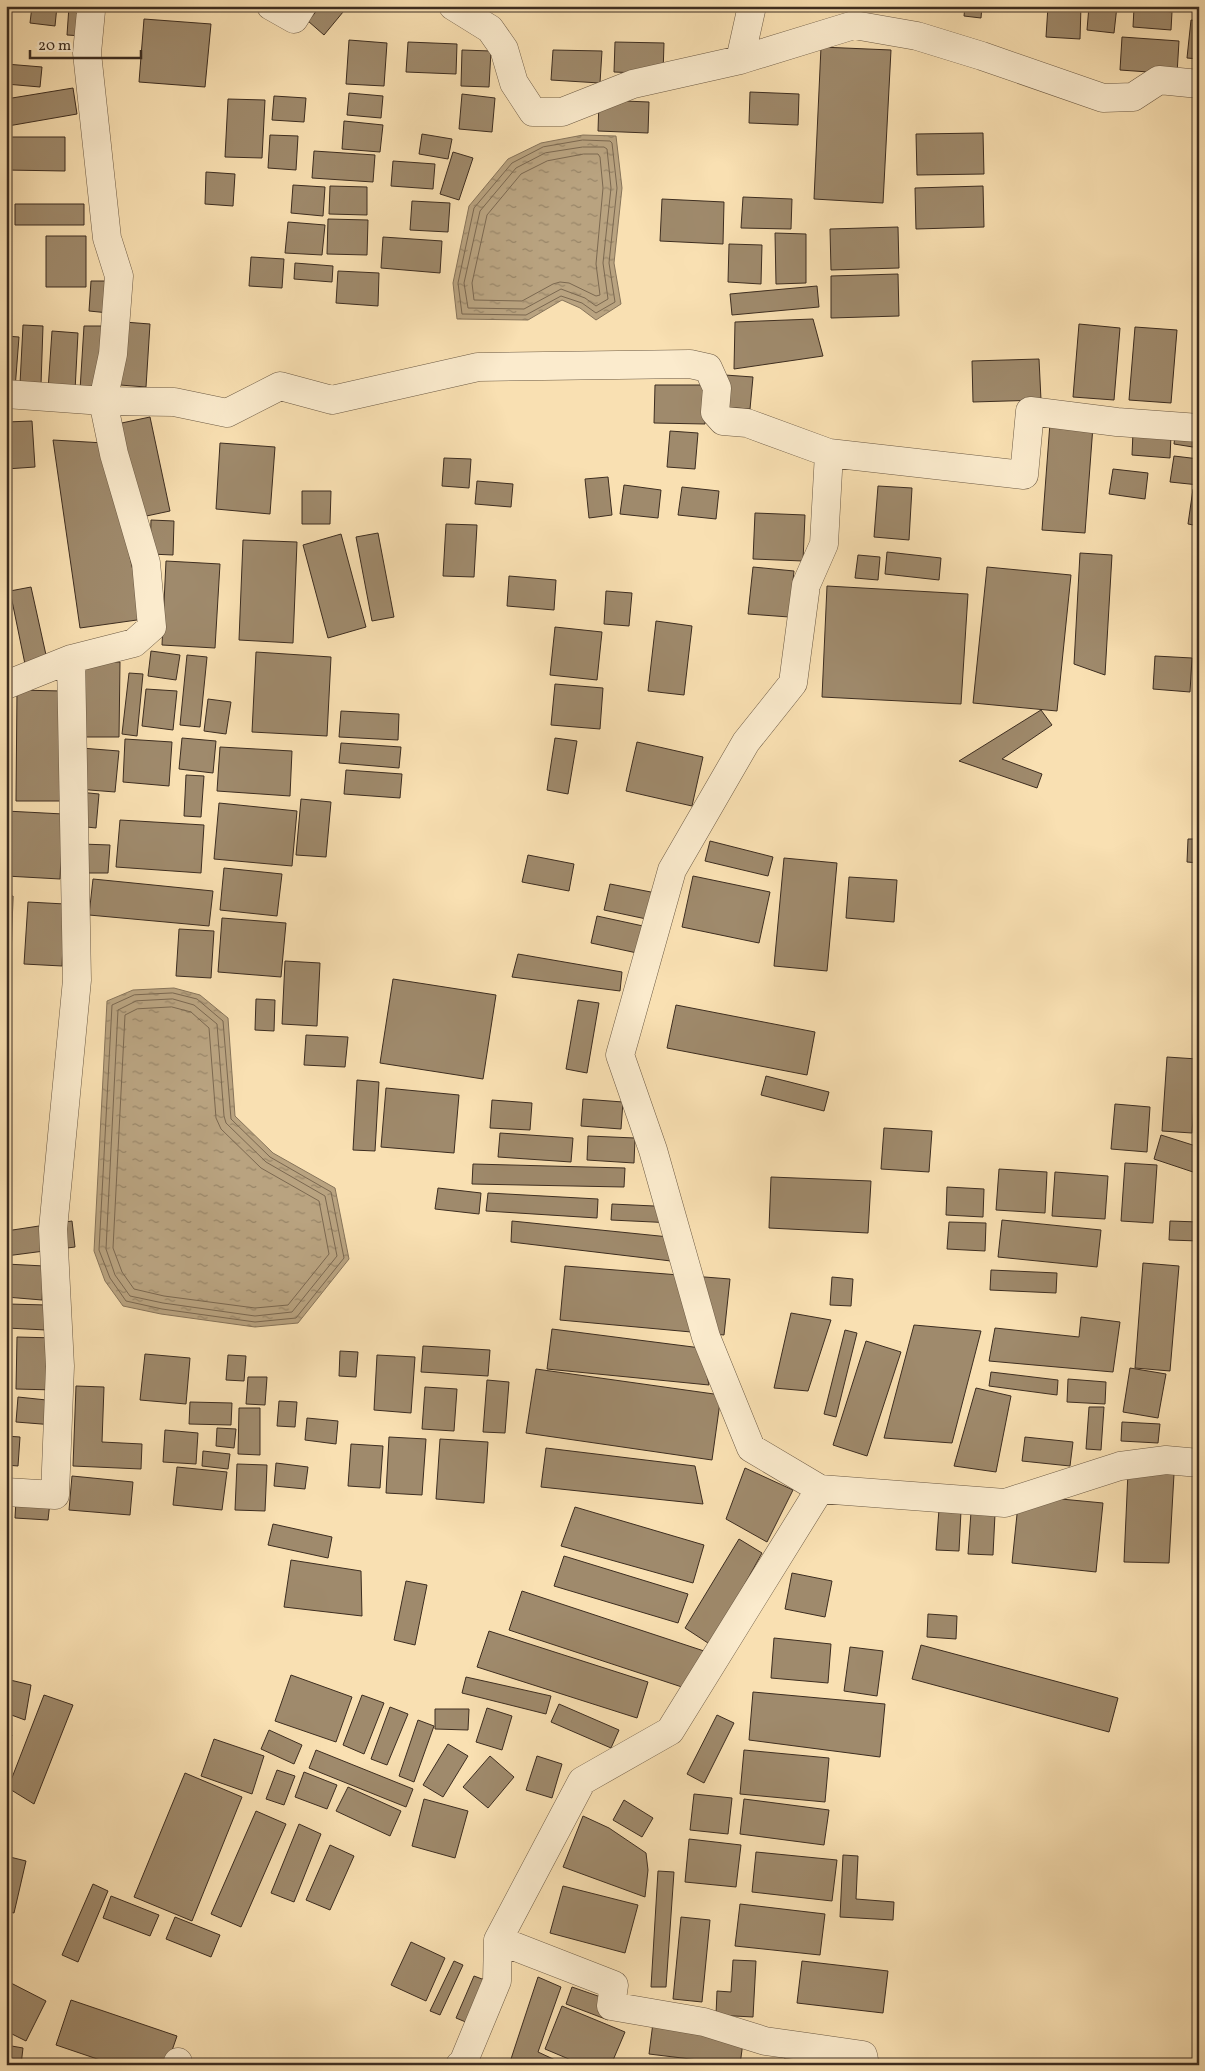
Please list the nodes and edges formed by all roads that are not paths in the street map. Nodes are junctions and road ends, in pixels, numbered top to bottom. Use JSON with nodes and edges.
{"nodes":[{"id":1,"x":89,"y":6,"type":"edge"},
{"id":2,"x":271,"y":6,"type":"edge"},
{"id":3,"x":302,"y":6,"type":"edge"},
{"id":4,"x":453,"y":6,"type":"edge"},
{"id":5,"x":752,"y":6,"type":"edge"},
{"id":6,"x":740,"y":60,"type":"junction"},
{"id":7,"x":1199,"y":84,"type":"edge"},
{"id":8,"x":6,"y":394,"type":"edge"},
{"id":9,"x":103,"y":401,"type":"junction"},
{"id":10,"x":1199,"y":428,"type":"edge"},
{"id":11,"x":829,"y":453,"type":"junction"},
{"id":12,"x":72,"y":660,"type":"junction"},
{"id":13,"x":6,"y":685,"type":"edge"},
{"id":14,"x":1199,"y":1463,"type":"edge"},
{"id":15,"x":820,"y":1489,"type":"junction"},
{"id":16,"x":6,"y":1492,"type":"edge"},
{"id":17,"x":498,"y":1940,"type":"junction"},
{"id":18,"x":460,"y":2065,"type":"edge"},
{"id":19,"x":865,"y":2065,"type":"edge"}],
"edges":[{"from":1,"to":9,"type":"street"},
{"from":2,"to":3,"type":"street"},
{"from":4,"to":6,"type":"street"},
{"from":5,"to":6,"type":"street"},
{"from":6,"to":7,"type":"street"},
{"from":8,"to":9,"type":"street"},
{"from":9,"to":11,"type":"street"},
{"from":9,"to":12,"type":"street"},
{"from":10,"to":11,"type":"street"},
{"from":11,"to":15,"type":"street"},
{"from":12,"to":13,"type":"street"},
{"from":12,"to":16,"type":"street"},
{"from":14,"to":15,"type":"street"},
{"from":15,"to":17,"type":"street"},
{"from":17,"to":18,"type":"street"},
{"from":17,"to":19,"type":"street"}]}
